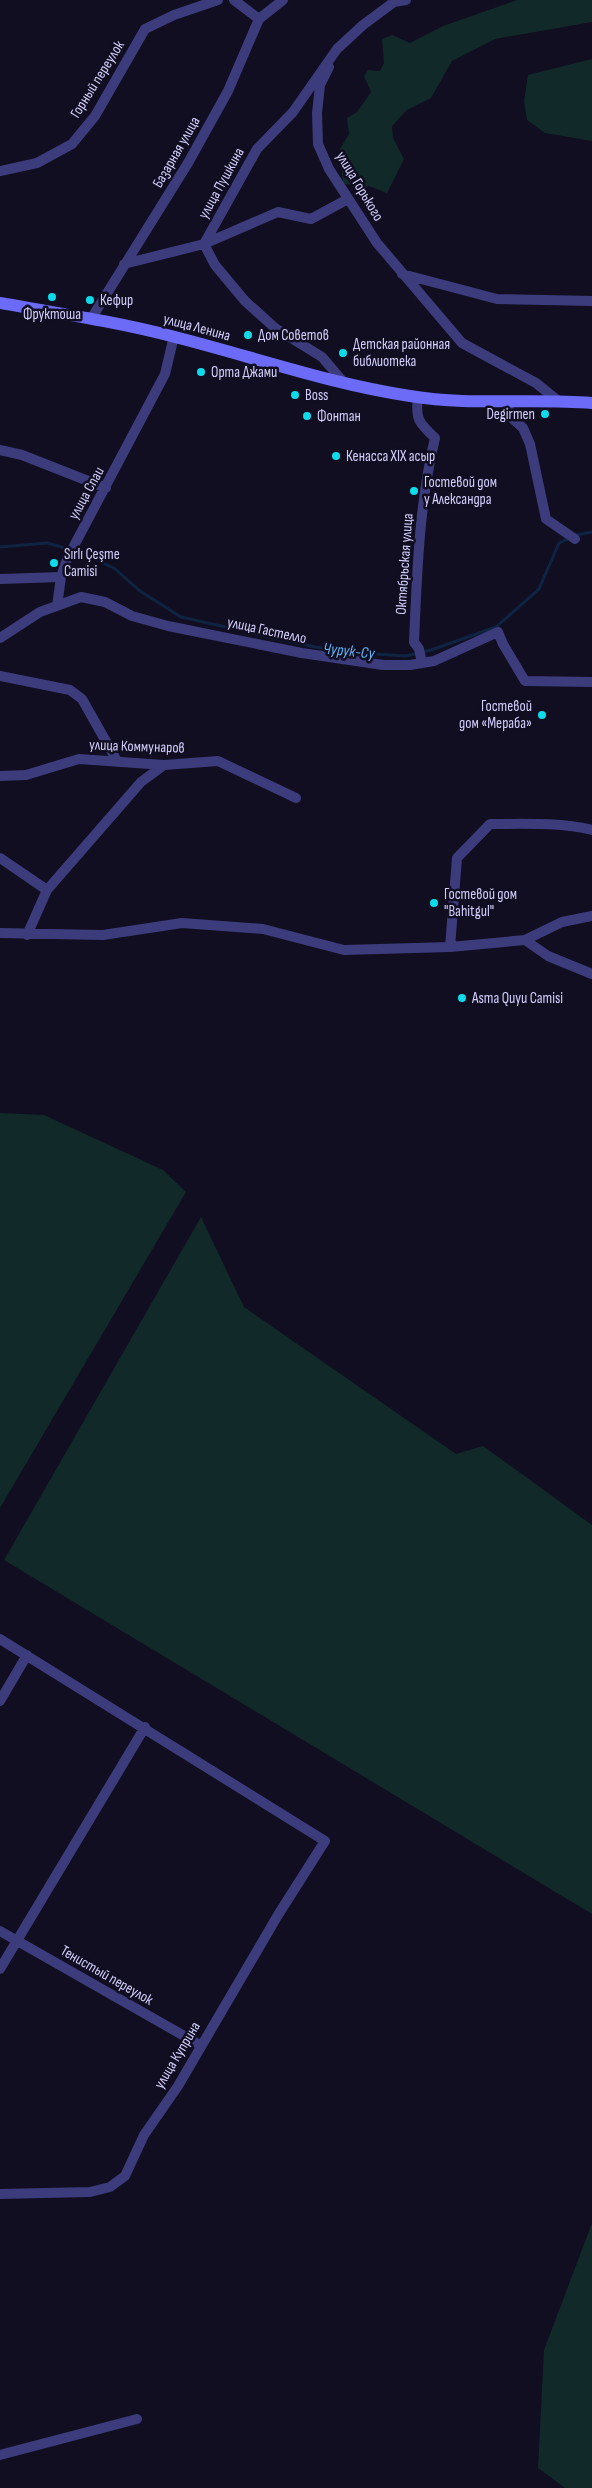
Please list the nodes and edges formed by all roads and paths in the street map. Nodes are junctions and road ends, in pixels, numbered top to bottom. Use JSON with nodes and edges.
{"nodes":[{"id":1,"x":218,"y":0,"type":"edge"},
{"id":2,"x":234,"y":0,"type":"edge"},
{"id":3,"x":282,"y":0,"type":"edge"},
{"id":4,"x":406,"y":0,"type":"edge"},
{"id":5,"x":393,"y":1,"type":"edge"},
{"id":6,"x":259,"y":19,"type":"junction"},
{"id":7,"x":337,"y":49,"type":"junction"},
{"id":8,"x":0,"y":171,"type":"edge"},
{"id":9,"x":348,"y":199,"type":"junction"},
{"id":10,"x":204,"y":244,"type":"junction"},
{"id":11,"x":124,"y":264,"type":"junction"},
{"id":12,"x":402,"y":274,"type":"junction"},
{"id":13,"x":592,"y":301,"type":"edge"},
{"id":14,"x":0,"y":303,"type":"edge"},
{"id":15,"x":91,"y":319,"type":"junction"},
{"id":16,"x":174,"y":336,"type":"junction"},
{"id":17,"x":345,"y":384,"type":"junction"},
{"id":18,"x":418,"y":397,"type":"junction"},
{"id":19,"x":557,"y":400,"type":"junction"},
{"id":20,"x":506,"y":402,"type":"junction"},
{"id":21,"x":592,"y":403,"type":"edge"},
{"id":22,"x":0,"y":450,"type":"edge"},
{"id":23,"x":106,"y":488,"type":"junction"},
{"id":24,"x":572,"y":537,"type":"dead end"},
{"id":25,"x":61,"y":577,"type":"junction"},
{"id":26,"x":0,"y":579,"type":"edge"},
{"id":27,"x":57,"y":606,"type":"junction"},
{"id":28,"x":0,"y":638,"type":"edge"},
{"id":29,"x":421,"y":657,"type":"junction"},
{"id":30,"x":0,"y":676,"type":"edge"},
{"id":31,"x":592,"y":682,"type":"edge"},
{"id":32,"x":117,"y":761,"type":"junction"},
{"id":33,"x":164,"y":765,"type":"junction"},
{"id":34,"x":0,"y":776,"type":"edge"},
{"id":35,"x":296,"y":798,"type":"dead end"},
{"id":36,"x":592,"y":830,"type":"edge"},
{"id":37,"x":0,"y":858,"type":"edge"},
{"id":38,"x":47,"y":890,"type":"junction"},
{"id":39,"x":592,"y":916,"type":"edge"},
{"id":40,"x":0,"y":933,"type":"edge"},
{"id":41,"x":28,"y":935,"type":"junction"},
{"id":42,"x":525,"y":940,"type":"junction"},
{"id":43,"x":450,"y":947,"type":"junction"},
{"id":44,"x":592,"y":974,"type":"edge"},
{"id":45,"x":0,"y":1639,"type":"edge"},
{"id":46,"x":27,"y":1655,"type":"junction"},
{"id":47,"x":0,"y":1701,"type":"edge"},
{"id":48,"x":145,"y":1727,"type":"junction"},
{"id":49,"x":0,"y":1931,"type":"edge"},
{"id":50,"x":18,"y":1942,"type":"junction"},
{"id":51,"x":0,"y":1969,"type":"edge"},
{"id":52,"x":200,"y":2045,"type":"junction"},
{"id":53,"x":0,"y":2194,"type":"edge"},
{"id":54,"x":137,"y":2419,"type":"dead end"},
{"id":55,"x":0,"y":2455,"type":"edge"}],
"edges":[{"from":1,"to":8,"type":"street","name":"Горный переулок"},
{"from":2,"to":6,"type":"street"},
{"from":3,"to":6,"type":"street","name":"Базарная улица"},
{"from":4,"to":5,"type":"street","name":"улица Пушкина"},
{"from":5,"to":7,"type":"street","name":"улица Пушкина"},
{"from":6,"to":11,"type":"street","name":"Базарная улица"},
{"from":7,"to":9,"type":"street","name":"улица Горького"},
{"from":7,"to":10,"type":"street","name":"улица Пушкина"},
{"from":9,"to":10,"type":"street"},
{"from":9,"to":12,"type":"street","name":"улица Горького"},
{"from":10,"to":11,"type":"street"},
{"from":10,"to":17,"type":"street"},
{"from":11,"to":15,"type":"street","name":"Базарная улица"},
{"from":12,"to":13,"type":"street"},
{"from":12,"to":19,"type":"street","name":"улица Горького"},
{"from":14,"to":15,"type":"main road","name":"улица Ленина"},
{"from":15,"to":16,"type":"main road","name":"улица Ленина"},
{"from":16,"to":17,"type":"main road","name":"улица Ленина"},
{"from":16,"to":23,"type":"street","name":"улица Спаи"},
{"from":17,"to":18,"type":"main road","name":"улица Ленина"},
{"from":18,"to":20,"type":"main road","name":"улица Ленина"},
{"from":18,"to":29,"type":"street","name":"Октябрьская улица"},
{"from":19,"to":20,"type":"main road","name":"улица Ленина"},
{"from":19,"to":21,"type":"main road","name":"улица Ленина"},
{"from":20,"to":24,"type":"street"},
{"from":22,"to":23,"type":"street"},
{"from":23,"to":25,"type":"street","name":"улица Спаи"},
{"from":25,"to":26,"type":"street"},
{"from":25,"to":27,"type":"street","name":"улица Спаи"},
{"from":27,"to":28,"type":"street"},
{"from":27,"to":29,"type":"street","name":"улица Гастелло"},
{"from":29,"to":31,"type":"street","name":"улица Гастелло"},
{"from":30,"to":32,"type":"street"},
{"from":32,"to":33,"type":"street","name":"улица Коммунаров"},
{"from":32,"to":34,"type":"street","name":"улица Коммунаров"},
{"from":33,"to":35,"type":"street","name":"улица Коммунаров"},
{"from":33,"to":38,"type":"street"},
{"from":36,"to":43,"type":"street"},
{"from":37,"to":38,"type":"street"},
{"from":38,"to":41,"type":"street"},
{"from":39,"to":42,"type":"street"},
{"from":40,"to":41,"type":"street"},
{"from":41,"to":43,"type":"street"},
{"from":42,"to":43,"type":"street"},
{"from":42,"to":44,"type":"street"},
{"from":45,"to":46,"type":"street"},
{"from":46,"to":47,"type":"street"},
{"from":46,"to":48,"type":"street"},
{"from":48,"to":50,"type":"street"},
{"from":48,"to":52,"type":"street","name":"улица Куприна"},
{"from":49,"to":50,"type":"street","name":"Тенистый переулок"},
{"from":50,"to":51,"type":"street"},
{"from":50,"to":52,"type":"street","name":"Тенистый переулок"},
{"from":52,"to":53,"type":"street","name":"улица Куприна"},
{"from":54,"to":55,"type":"street"}]}
